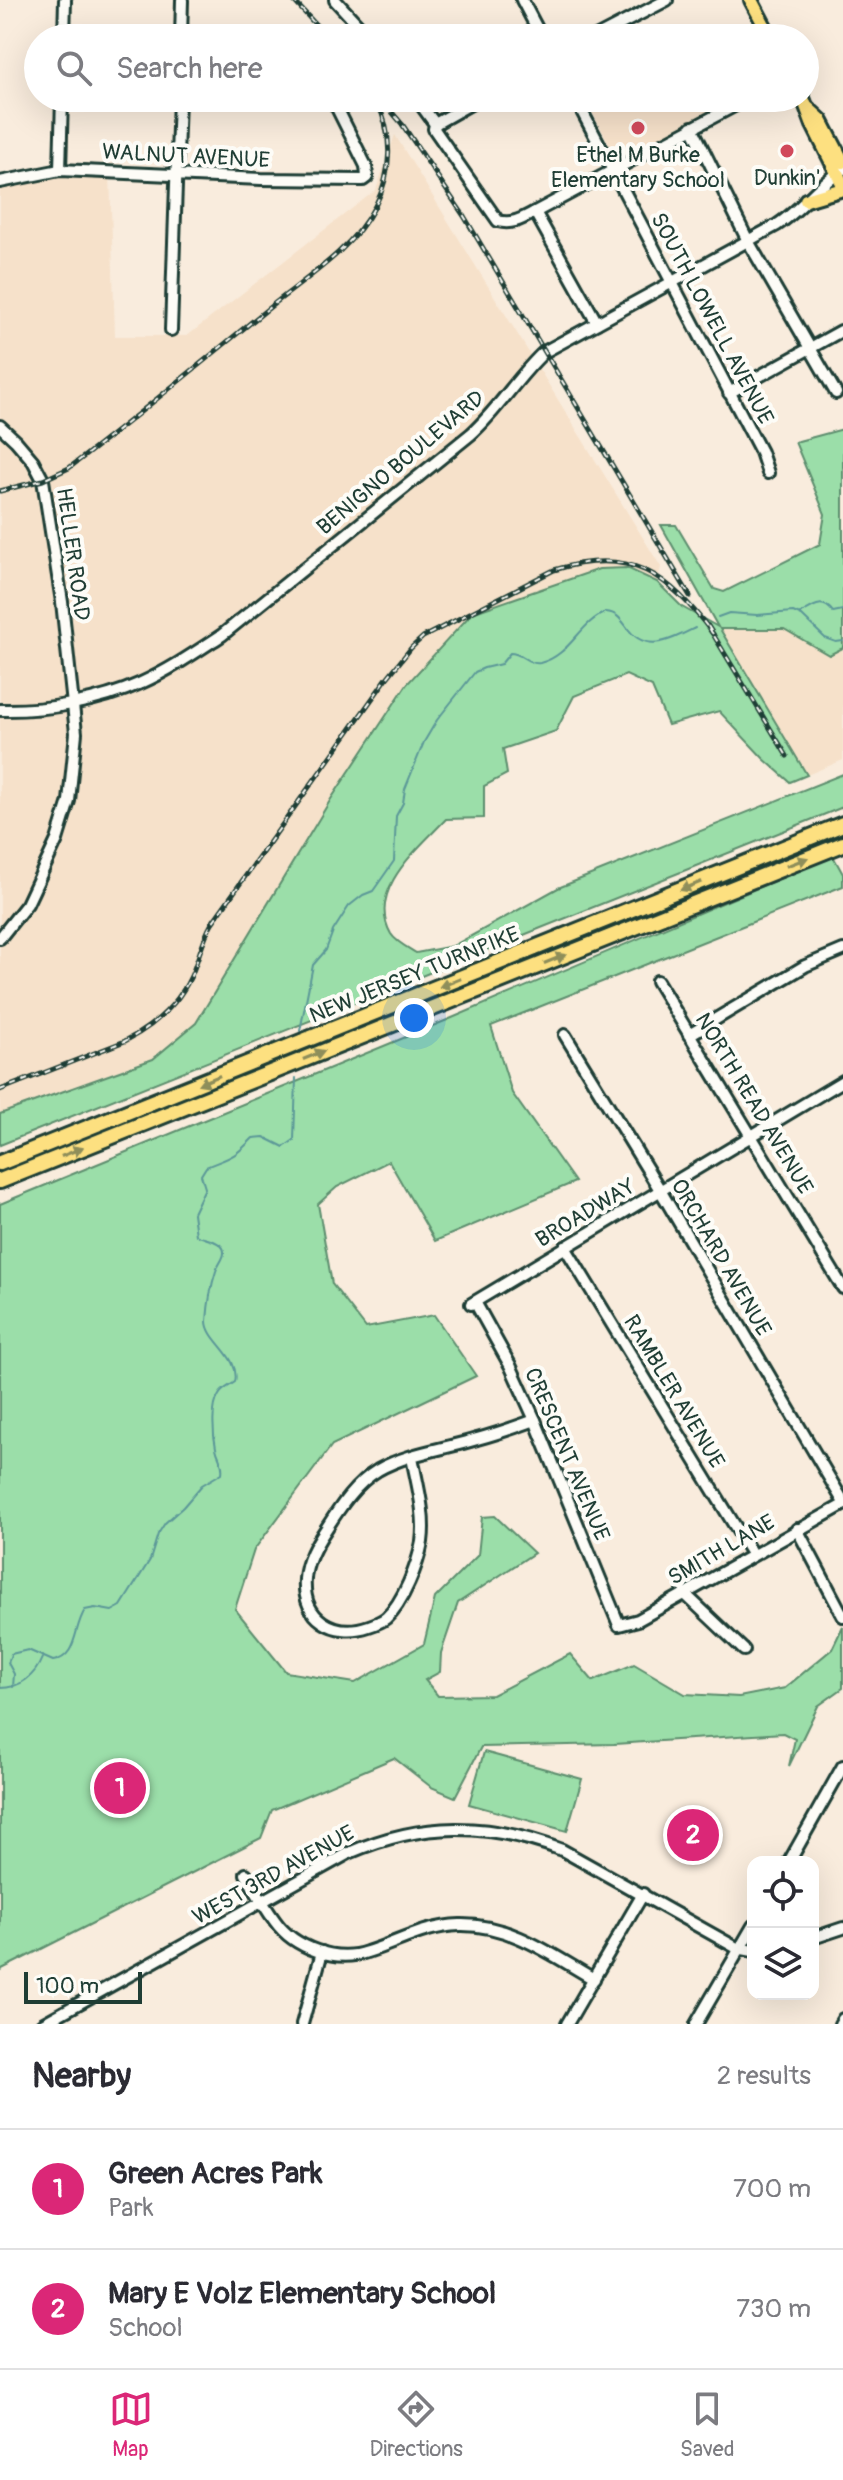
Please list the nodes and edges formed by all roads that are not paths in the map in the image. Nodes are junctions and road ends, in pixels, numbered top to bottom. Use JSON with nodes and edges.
{"nodes":[{"id":1,"x":65,"y":0,"type":"edge"},
{"id":2,"x":182,"y":0,"type":"edge"},
{"id":3,"x":335,"y":0,"type":"edge"},
{"id":4,"x":522,"y":0,"type":"edge"},
{"id":5,"x":667,"y":0,"type":"edge"},
{"id":6,"x":751,"y":0,"type":"edge"},
{"id":7,"x":64,"y":24,"type":"edge"},
{"id":8,"x":181,"y":24,"type":"edge"},
{"id":9,"x":357,"y":24,"type":"edge"},
{"id":10,"x":535,"y":24,"type":"edge"},
{"id":11,"x":621,"y":24,"type":"edge"},
{"id":12,"x":764,"y":24,"type":"edge"},
{"id":13,"x":62,"y":112,"type":"edge"},
{"id":14,"x":179,"y":112,"type":"edge"},
{"id":15,"x":339,"y":112,"type":"edge"},
{"id":16,"x":426,"y":112,"type":"edge"},
{"id":17,"x":456,"y":112,"type":"edge"},
{"id":18,"x":582,"y":112,"type":"edge"},
{"id":19,"x":721,"y":112,"type":"edge"},
{"id":20,"x":808,"y":112,"type":"edge"},
{"id":21,"x":435,"y":124,"type":"junction"},
{"id":22,"x":692,"y":127,"type":"junction"},
{"id":23,"x":841,"y":168,"type":"edge"},
{"id":24,"x":60,"y":170,"type":"junction"},
{"id":25,"x":614,"y":171,"type":"junction"},
{"id":26,"x":177,"y":176,"type":"junction"},
{"id":27,"x":0,"y":182,"type":"edge"},
{"id":28,"x":843,"y":187,"type":"edge"},
{"id":29,"x":806,"y":200,"type":"junction"},
{"id":30,"x":535,"y":212,"type":"junction"},
{"id":31,"x":748,"y":241,"type":"junction"},
{"id":32,"x":672,"y":282,"type":"junction"},
{"id":33,"x":597,"y":323,"type":"junction"},
{"id":34,"x":171,"y":330,"type":"dead end"},
{"id":35,"x":841,"y":331,"type":"edge"},
{"id":36,"x":810,"y":348,"type":"junction"},
{"id":37,"x":729,"y":393,"type":"junction"},
{"id":38,"x":836,"y":393,"type":"dead end"},
{"id":39,"x":0,"y":426,"type":"edge"},
{"id":40,"x":768,"y":473,"type":"dead end"},
{"id":41,"x":73,"y":703,"type":"junction"},
{"id":42,"x":0,"y":710,"type":"edge"},
{"id":43,"x":843,"y":824,"type":"edge"},
{"id":44,"x":843,"y":844,"type":"edge"},
{"id":45,"x":0,"y":938,"type":"edge"},
{"id":46,"x":843,"y":950,"type":"edge"},
{"id":47,"x":657,"y":981,"type":"dead end"},
{"id":48,"x":565,"y":1035,"type":"dead end"},
{"id":49,"x":689,"y":1035,"type":"junction"},
{"id":50,"x":843,"y":1081,"type":"edge"},
{"id":51,"x":752,"y":1135,"type":"junction"},
{"id":52,"x":0,"y":1163,"type":"edge"},
{"id":53,"x":0,"y":1181,"type":"edge"},
{"id":54,"x":660,"y":1190,"type":"junction"},
{"id":55,"x":565,"y":1247,"type":"junction"},
{"id":56,"x":843,"y":1288,"type":"edge"},
{"id":57,"x":473,"y":1303,"type":"joint"},
{"id":58,"x":535,"y":1420,"type":"junction"},
{"id":59,"x":412,"y":1457,"type":"junction"},
{"id":60,"x":843,"y":1503,"type":"edge"},
{"id":61,"x":797,"y":1529,"type":"junction"},
{"id":62,"x":752,"y":1554,"type":"junction"},
{"id":63,"x":684,"y":1593,"type":"junction"},
{"id":64,"x":843,"y":1616,"type":"edge"},
{"id":65,"x":619,"y":1625,"type":"joint"},
{"id":66,"x":744,"y":1650,"type":"dead end"},
{"id":67,"x":843,"y":1766,"type":"edge"},
{"id":68,"x":792,"y":1856,"type":"edge"},
{"id":69,"x":246,"y":1874,"type":"dead end"},
{"id":70,"x":643,"y":1894,"type":"junction"},
{"id":71,"x":263,"y":1902,"type":"junction"},
{"id":72,"x":752,"y":1928,"type":"edge"},
{"id":73,"x":843,"y":1928,"type":"edge"},
{"id":74,"x":819,"y":1936,"type":"edge"},
{"id":75,"x":740,"y":1949,"type":"junction"},
{"id":76,"x":747,"y":1950,"type":"edge"},
{"id":77,"x":322,"y":1952,"type":"junction"},
{"id":78,"x":594,"y":1979,"type":"junction"},
{"id":79,"x":843,"y":2019,"type":"edge"},
{"id":80,"x":42,"y":2024,"type":"edge"},
{"id":81,"x":302,"y":2024,"type":"edge"},
{"id":82,"x":567,"y":2024,"type":"edge"},
{"id":83,"x":696,"y":2024,"type":"edge"},
{"id":84,"x":840,"y":2024,"type":"edge"}],
"edges":[{"from":1,"to":7,"type":"street"},
{"from":2,"to":8,"type":"street"},
{"from":3,"to":9,"type":"street"},
{"from":4,"to":10,"type":"street"},
{"from":5,"to":11,"type":"street"},
{"from":6,"to":12,"type":"main road"},
{"from":13,"to":24,"type":"street"},
{"from":14,"to":26,"type":"street"},
{"from":15,"to":26,"type":"street","name":"WALNUT AVENUE"},
{"from":16,"to":21,"type":"street"},
{"from":17,"to":21,"type":"street"},
{"from":18,"to":25,"type":"street","name":"SOUTH LOWELL AVENUE"},
{"from":19,"to":22,"type":"street"},
{"from":20,"to":23,"type":"main road"},
{"from":21,"to":30,"type":"street"},
{"from":22,"to":25,"type":"street"},
{"from":22,"to":31,"type":"street"},
{"from":23,"to":28,"type":"main road"},
{"from":23,"to":29,"type":"street","name":"BENIGNO BOULEVARD"},
{"from":24,"to":26,"type":"street","name":"WALNUT AVENUE"},
{"from":24,"to":27,"type":"street","name":"WALNUT AVENUE"},
{"from":25,"to":30,"type":"street"},
{"from":25,"to":32,"type":"street","name":"SOUTH LOWELL AVENUE"},
{"from":26,"to":34,"type":"street"},
{"from":28,"to":29,"type":"main road"},
{"from":29,"to":31,"type":"street","name":"BENIGNO BOULEVARD"},
{"from":30,"to":33,"type":"street"},
{"from":31,"to":32,"type":"street","name":"BENIGNO BOULEVARD"},
{"from":31,"to":36,"type":"street"},
{"from":32,"to":33,"type":"street","name":"BENIGNO BOULEVARD"},
{"from":32,"to":37,"type":"street","name":"SOUTH LOWELL AVENUE"},
{"from":33,"to":41,"type":"street","name":"BENIGNO BOULEVARD"},
{"from":35,"to":36,"type":"street"},
{"from":36,"to":37,"type":"street"},
{"from":36,"to":38,"type":"street"},
{"from":37,"to":40,"type":"street","name":"SOUTH LOWELL AVENUE"},
{"from":39,"to":41,"type":"street","name":"HELLER ROAD"},
{"from":41,"to":42,"type":"street","name":"BENIGNO BOULEVARD"},
{"from":41,"to":45,"type":"street","name":"HELLER ROAD"},
{"from":43,"to":52,"type":"highway","name":"NEW JERSEY TURNPIKE","one_way":true},
{"from":53,"to":44,"type":"highway","name":"NEW JERSEY TURNPIKE","one_way":true},
{"from":46,"to":49,"type":"street"},
{"from":47,"to":49,"type":"street","name":"NORTH READ AVENUE"},
{"from":48,"to":54,"type":"street","name":"ORCHARD AVENUE"},
{"from":49,"to":51,"type":"street","name":"NORTH READ AVENUE"},
{"from":50,"to":51,"type":"street","name":"BROADWAY"},
{"from":51,"to":54,"type":"street","name":"BROADWAY"},
{"from":51,"to":56,"type":"street","name":"NORTH READ AVENUE"},
{"from":54,"to":55,"type":"street","name":"BROADWAY"},
{"from":54,"to":60,"type":"street","name":"ORCHARD AVENUE"},
{"from":55,"to":57,"type":"street","name":"BROADWAY"},
{"from":55,"to":62,"type":"street","name":"RAMBLER AVENUE"},
{"from":57,"to":58,"type":"street","name":"CRESCENT AVENUE"},
{"from":58,"to":59,"type":"street"},
{"from":58,"to":65,"type":"street","name":"CRESCENT AVENUE"},
{"from":59,"to":59,"type":"street"},
{"from":60,"to":61,"type":"street","name":"SMITH LANE"},
{"from":61,"to":62,"type":"street","name":"SMITH LANE"},
{"from":61,"to":64,"type":"street"},
{"from":62,"to":63,"type":"street","name":"SMITH LANE"},
{"from":63,"to":65,"type":"street","name":"SMITH LANE"},
{"from":63,"to":66,"type":"street"},
{"from":67,"to":68,"type":"street"},
{"from":69,"to":71,"type":"street"},
{"from":70,"to":71,"type":"street","name":"WEST 3RD AVENUE"},
{"from":70,"to":75,"type":"street","name":"WEST 3RD AVENUE"},
{"from":70,"to":78,"type":"street"},
{"from":71,"to":77,"type":"street"},
{"from":71,"to":80,"type":"street","name":"WEST 3RD AVENUE"},
{"from":72,"to":75,"type":"street"},
{"from":73,"to":74,"type":"street"},
{"from":75,"to":76,"type":"street","name":"WEST 3RD AVENUE"},
{"from":75,"to":83,"type":"street"},
{"from":77,"to":78,"type":"street"},
{"from":77,"to":81,"type":"street"},
{"from":78,"to":82,"type":"street"},
{"from":79,"to":84,"type":"street"}]}
